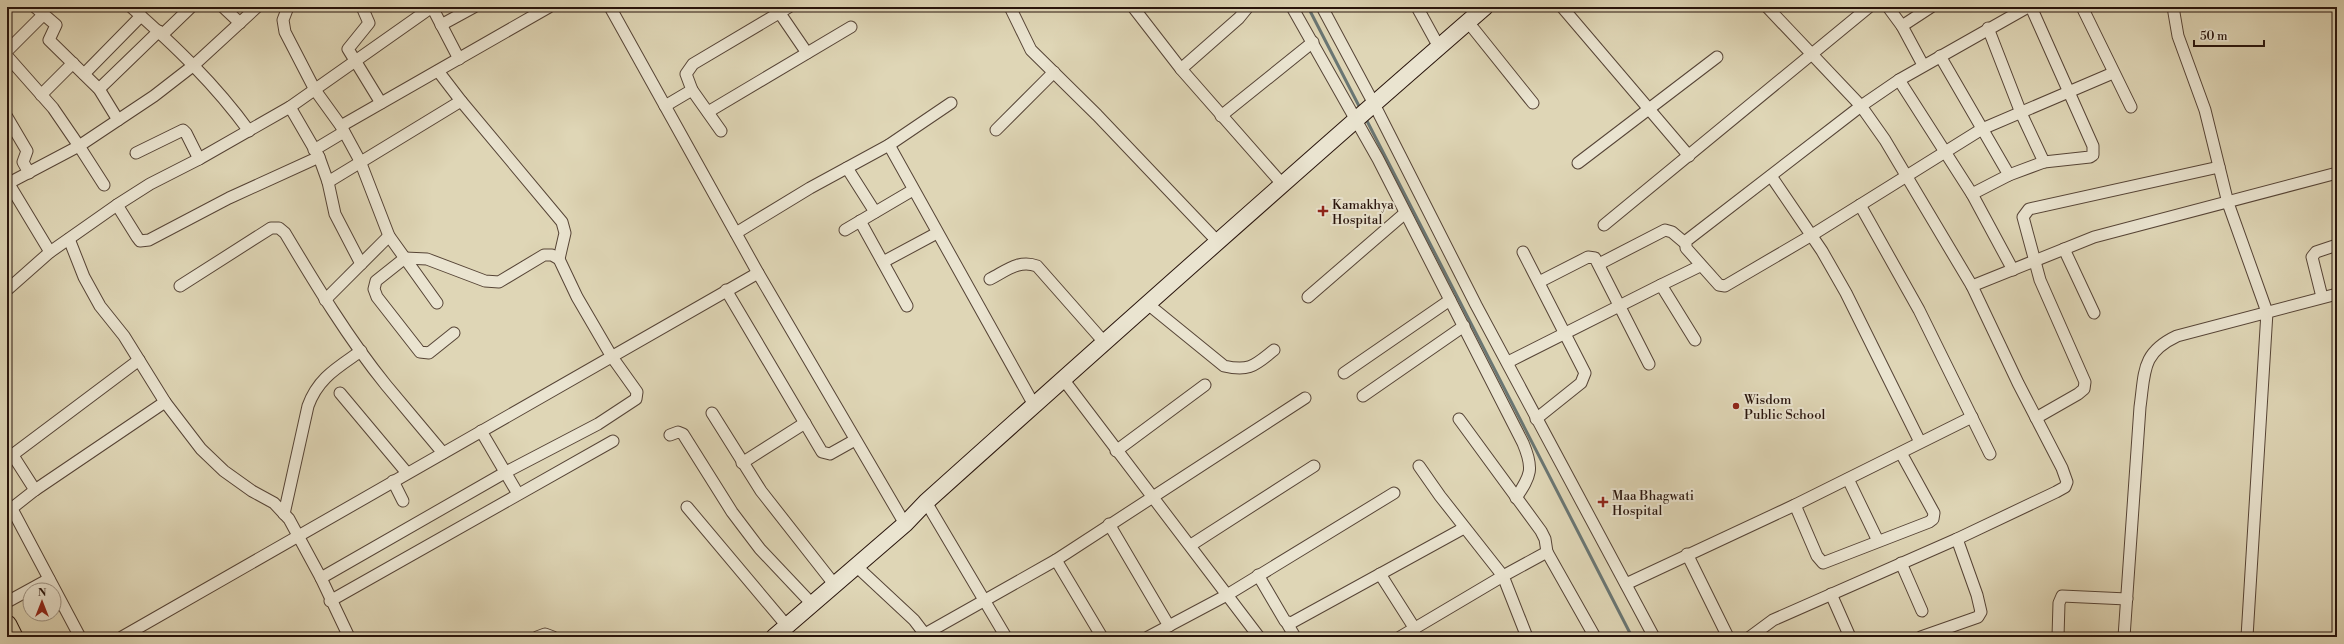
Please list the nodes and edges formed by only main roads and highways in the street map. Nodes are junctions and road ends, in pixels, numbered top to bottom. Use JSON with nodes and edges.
{"nodes":[{"id":1,"x":1485,"y":7,"type":"edge"},
{"id":2,"x":7,"y":625,"type":"edge"},
{"id":3,"x":13,"y":637,"type":"edge"},
{"id":4,"x":774,"y":637,"type":"edge"}],
"edges":[{"from":1,"to":4,"type":"main road"},
{"from":2,"to":3,"type":"highway"}]}
